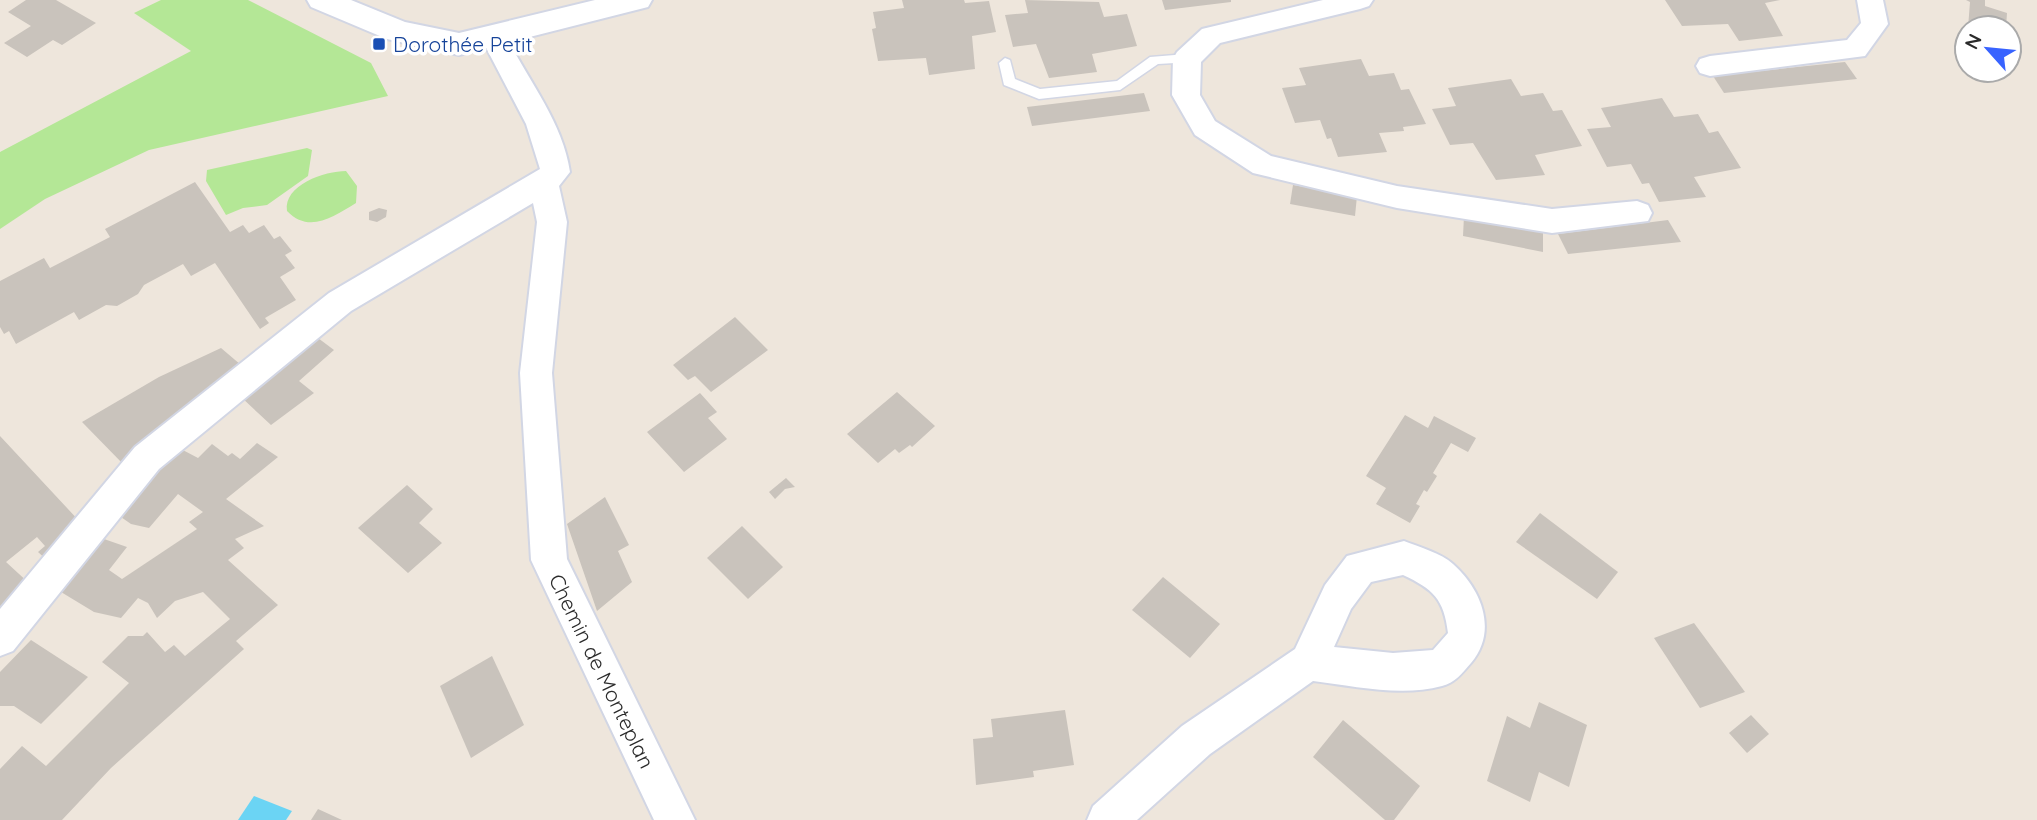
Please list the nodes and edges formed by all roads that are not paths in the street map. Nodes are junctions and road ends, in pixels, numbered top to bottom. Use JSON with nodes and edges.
{"nodes":[{"id":1,"x":322,"y":0,"type":"edge"},
{"id":2,"x":637,"y":0,"type":"edge"},
{"id":3,"x":1360,"y":0,"type":"edge"},
{"id":4,"x":1870,"y":0,"type":"edge"},
{"id":5,"x":494,"y":37,"type":"junction"},
{"id":6,"x":1187,"y":59,"type":"junction"},
{"id":7,"x":1005,"y":63,"type":"dead end"},
{"id":8,"x":1710,"y":66,"type":"dead end"},
{"id":9,"x":544,"y":183,"type":"junction"},
{"id":10,"x":1637,"y":212,"type":"dead end"},
{"id":11,"x":0,"y":638,"type":"edge"},
{"id":12,"x":1308,"y":662,"type":"dead end"},
{"id":13,"x":675,"y":820,"type":"edge"},
{"id":14,"x":1107,"y":820,"type":"edge"}],
"edges":[{"from":1,"to":5,"type":"street"},
{"from":2,"to":5,"type":"street"},
{"from":3,"to":6,"type":"street"},
{"from":4,"to":8,"type":"street"},
{"from":5,"to":9,"type":"street"},
{"from":6,"to":7,"type":"lane"},
{"from":6,"to":10,"type":"street"},
{"from":9,"to":11,"type":"street"},
{"from":9,"to":13,"type":"street","name":"Chemin de Monteplan"},
{"from":12,"to":14,"type":"street"}]}
